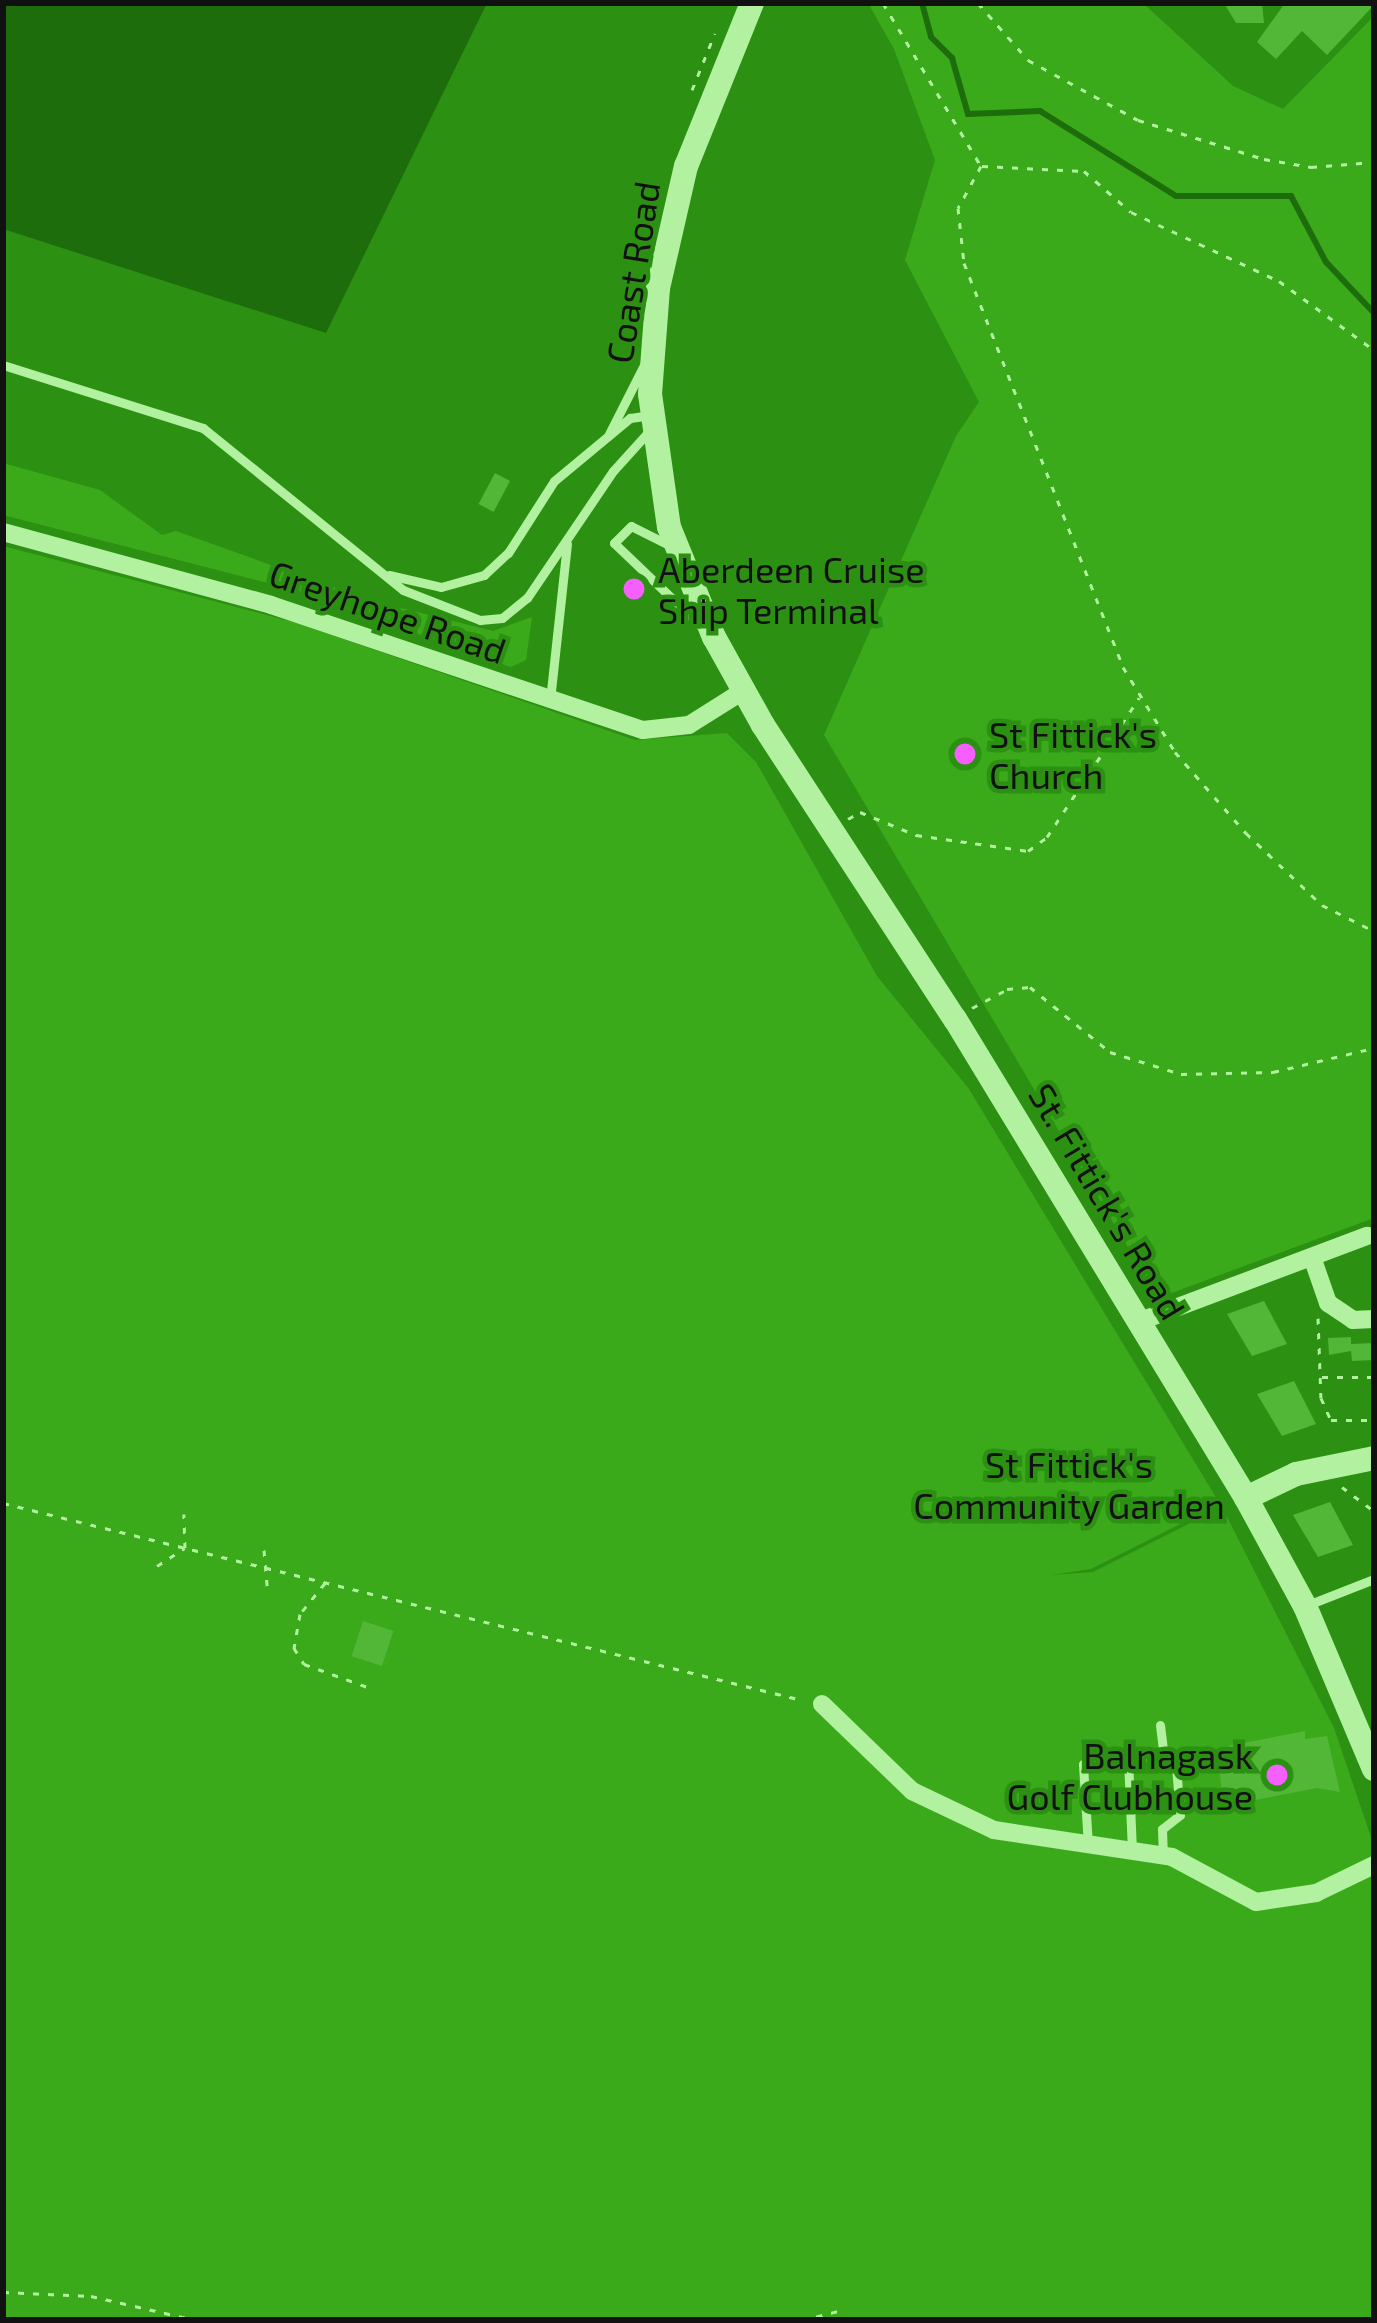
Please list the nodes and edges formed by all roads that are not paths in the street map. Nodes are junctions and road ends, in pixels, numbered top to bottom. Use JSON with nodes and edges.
{"nodes":[{"id":1,"x":752,"y":3,"type":"edge"},
{"id":2,"x":651,"y":351,"type":"junction"},
{"id":3,"x":3,"y":365,"type":"edge"},
{"id":4,"x":651,"y":422,"type":"junction"},
{"id":5,"x":606,"y":440,"type":"junction"},
{"id":6,"x":3,"y":532,"type":"edge"},
{"id":7,"x":568,"y":538,"type":"junction"},
{"id":8,"x":678,"y":552,"type":"junction"},
{"id":9,"x":379,"y":571,"type":"junction"},
{"id":10,"x":714,"y":637,"type":"junction"},
{"id":11,"x":743,"y":691,"type":"junction"},
{"id":12,"x":550,"y":701,"type":"junction"},
{"id":13,"x":1366,"y":1236,"type":"dead end"},
{"id":14,"x":1312,"y":1257,"type":"junction"},
{"id":15,"x":1374,"y":1319,"type":"edge"},
{"id":16,"x":1138,"y":1322,"type":"junction"},
{"id":17,"x":1374,"y":1458,"type":"edge"},
{"id":18,"x":1246,"y":1498,"type":"junction"},
{"id":19,"x":1374,"y":1579,"type":"edge"},
{"id":20,"x":1305,"y":1606,"type":"junction"},
{"id":21,"x":822,"y":1704,"type":"road end"},
{"id":22,"x":1160,"y":1725,"type":"dead end"},
{"id":23,"x":1367,"y":1731,"type":"edge"},
{"id":24,"x":1164,"y":1756,"type":"junction"},
{"id":25,"x":1128,"y":1760,"type":"junction"},
{"id":26,"x":1374,"y":1769,"type":"edge"},
{"id":27,"x":1088,"y":1846,"type":"junction"},
{"id":28,"x":1132,"y":1852,"type":"junction"},
{"id":29,"x":1163,"y":1856,"type":"junction"},
{"id":30,"x":1374,"y":1865,"type":"edge"}],
"edges":[{"from":1,"to":2,"type":"street","name":"Coast Road"},
{"from":2,"to":4,"type":"street","name":"Coast Road"},
{"from":2,"to":5,"type":"lane"},
{"from":3,"to":9,"type":"lane"},
{"from":4,"to":5,"type":"lane"},
{"from":4,"to":7,"type":"lane"},
{"from":4,"to":8,"type":"street","name":"Coast Road"},
{"from":5,"to":9,"type":"lane"},
{"from":6,"to":12,"type":"street","name":"Greyhope Road"},
{"from":7,"to":9,"type":"lane"},
{"from":7,"to":12,"type":"lane"},
{"from":8,"to":10,"type":"street","name":"Coast Road"},
{"from":8,"to":10,"type":"lane"},
{"from":10,"to":11,"type":"street","name":"Coast Road"},
{"from":11,"to":12,"type":"street","name":"Greyhope Road"},
{"from":11,"to":16,"type":"street","name":"St. Fittick's Road"},
{"from":13,"to":14,"type":"street"},
{"from":14,"to":15,"type":"street"},
{"from":14,"to":16,"type":"street"},
{"from":16,"to":18,"type":"street","name":"St. Fittick's Road"},
{"from":17,"to":18,"type":"street"},
{"from":18,"to":20,"type":"street","name":"St. Fittick's Road"},
{"from":19,"to":20,"type":"lane"},
{"from":20,"to":23,"type":"street","name":"St. Fittick's Road"},
{"from":21,"to":27,"type":"street"},
{"from":22,"to":24,"type":"lane"},
{"from":23,"to":26,"type":"street","name":"St. Fittick's Road"},
{"from":24,"to":25,"type":"lane"},
{"from":24,"to":29,"type":"lane"},
{"from":25,"to":27,"type":"lane"},
{"from":25,"to":28,"type":"lane"},
{"from":27,"to":28,"type":"street"},
{"from":28,"to":29,"type":"street"},
{"from":29,"to":30,"type":"street"}]}
